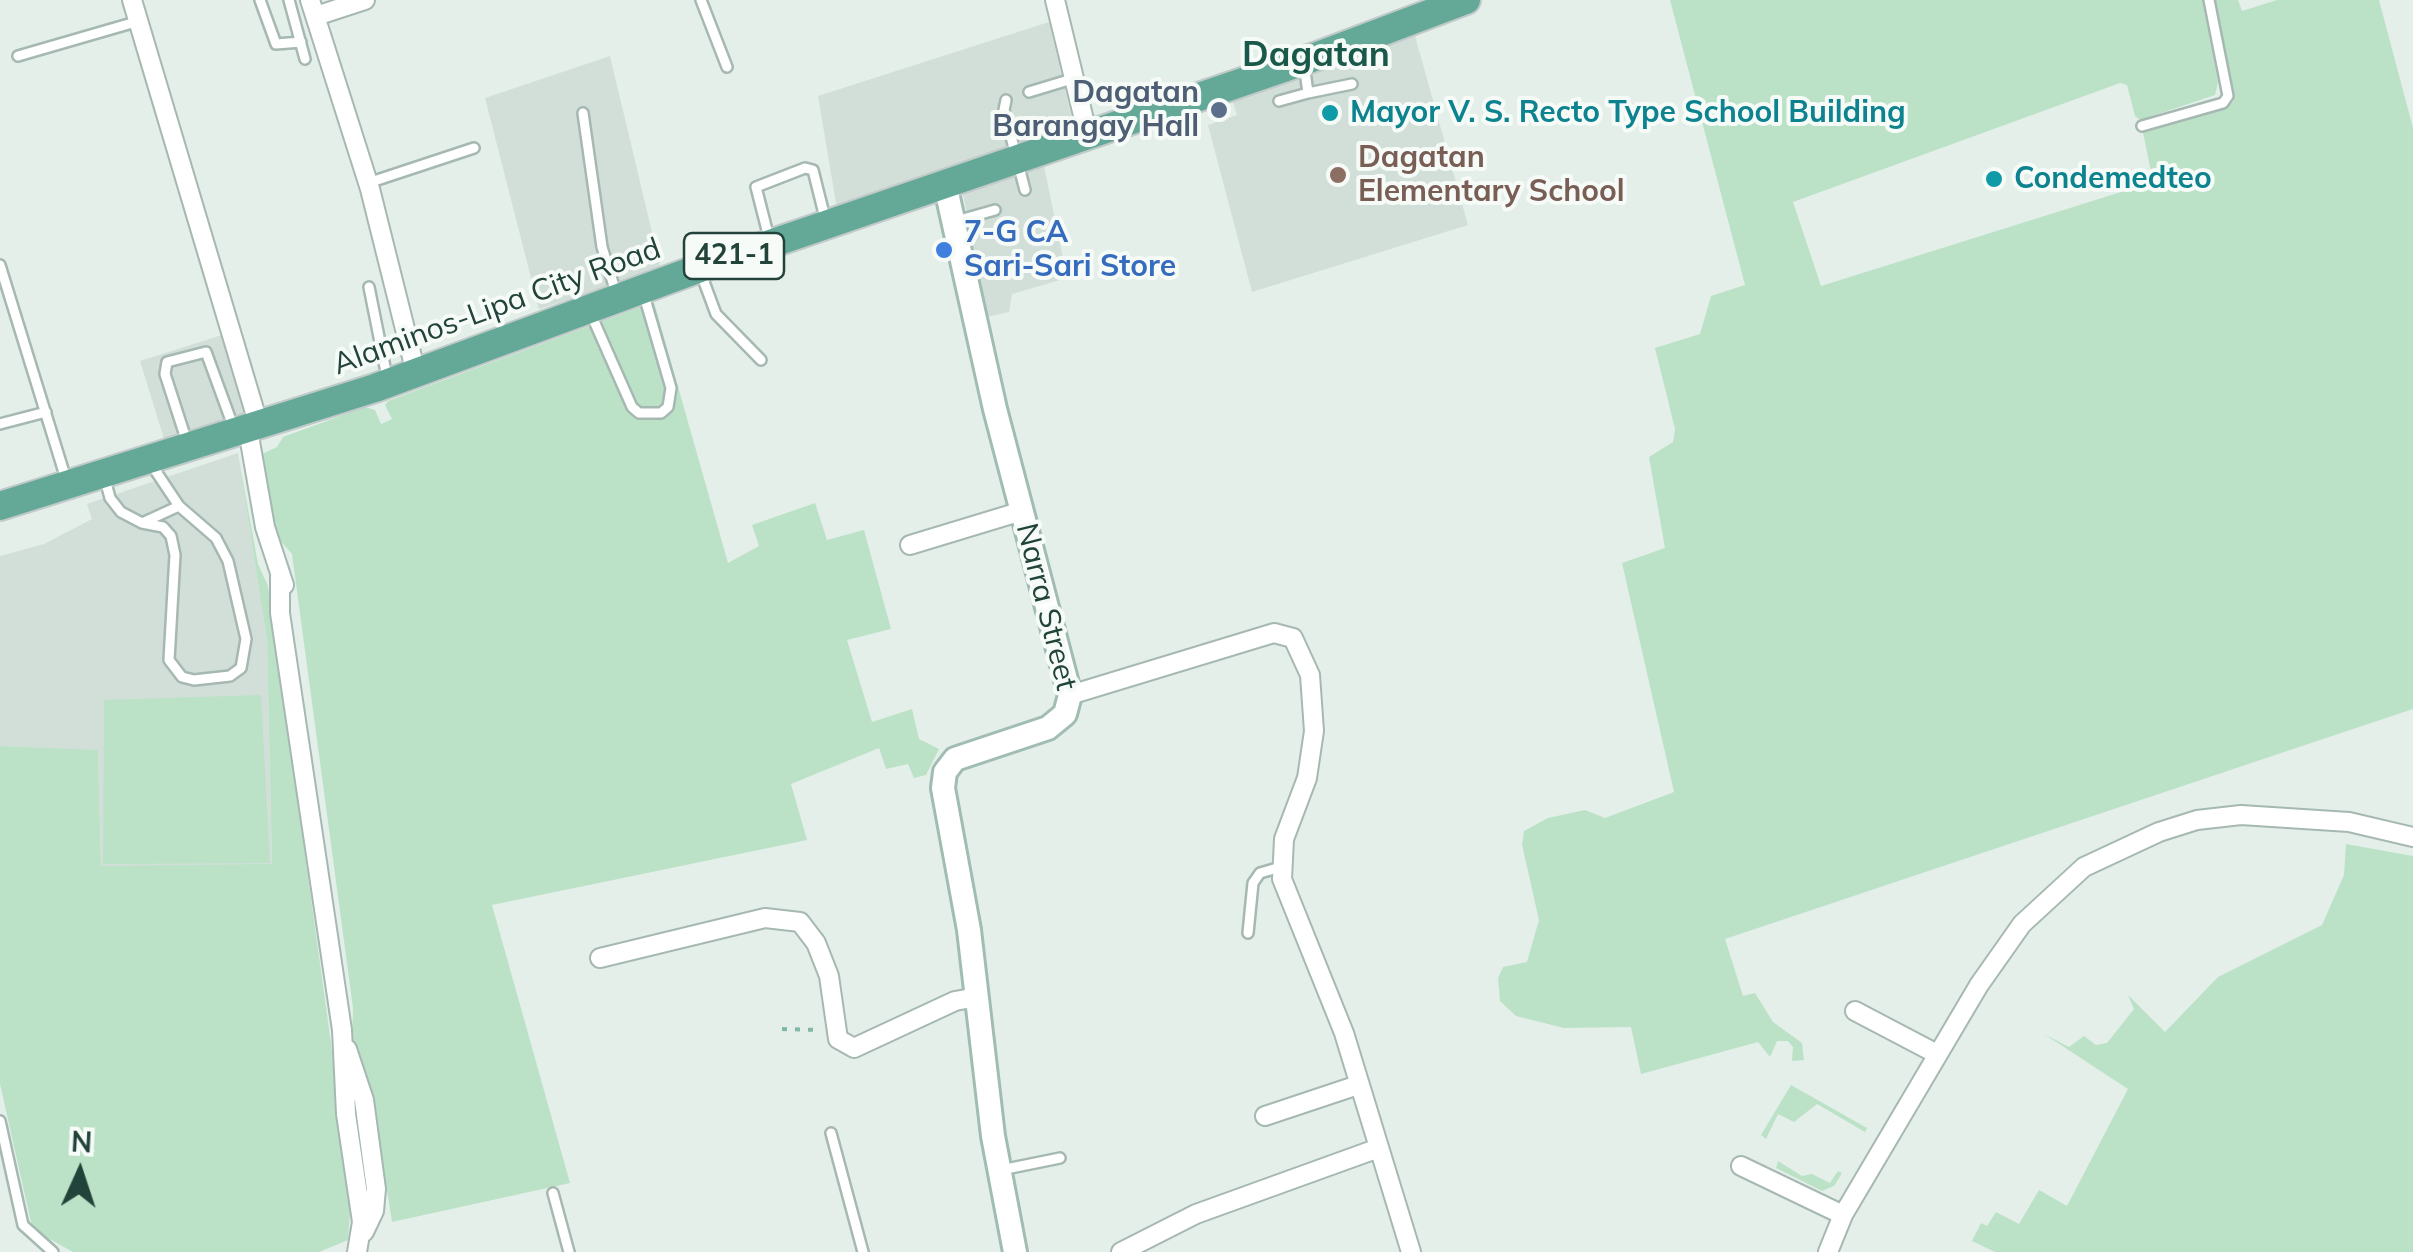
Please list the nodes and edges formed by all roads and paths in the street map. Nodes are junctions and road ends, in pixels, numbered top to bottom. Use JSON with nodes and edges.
{"nodes":[{"id":1,"x":132,"y":0,"type":"edge"},
{"id":2,"x":260,"y":0,"type":"edge"},
{"id":3,"x":288,"y":0,"type":"edge"},
{"id":4,"x":366,"y":0,"type":"edge"},
{"id":5,"x":701,"y":0,"type":"edge"},
{"id":6,"x":1055,"y":0,"type":"edge"},
{"id":7,"x":1466,"y":0,"type":"edge"},
{"id":8,"x":2209,"y":0,"type":"edge"},
{"id":9,"x":313,"y":8,"type":"edge"},
{"id":10,"x":139,"y":20,"type":"junction"},
{"id":11,"x":301,"y":42,"type":"junction"},
{"id":12,"x":18,"y":56,"type":"dead end"},
{"id":13,"x":305,"y":59,"type":"dead end"},
{"id":14,"x":1304,"y":61,"type":"junction"},
{"id":15,"x":726,"y":67,"type":"dead end"},
{"id":16,"x":1072,"y":79,"type":"junction"},
{"id":17,"x":1352,"y":84,"type":"dead end"},
{"id":18,"x":1029,"y":92,"type":"dead end"},
{"id":19,"x":1308,"y":93,"type":"junction"},
{"id":20,"x":1006,"y":100,"type":"dead end"},
{"id":21,"x":1279,"y":101,"type":"dead end"},
{"id":22,"x":583,"y":114,"type":"dead end"},
{"id":23,"x":2142,"y":126,"type":"dead end"},
{"id":24,"x":1087,"y":132,"type":"junction"},
{"id":25,"x":474,"y":148,"type":"dead end"},
{"id":26,"x":1016,"y":158,"type":"junction"},
{"id":27,"x":368,"y":183,"type":"junction"},
{"id":28,"x":946,"y":184,"type":"junction"},
{"id":29,"x":1025,"y":190,"type":"dead end"},
{"id":30,"x":996,"y":210,"type":"dead end"},
{"id":31,"x":954,"y":222,"type":"junction"},
{"id":32,"x":826,"y":224,"type":"junction"},
{"id":33,"x":771,"y":244,"type":"junction"},
{"id":34,"x":0,"y":265,"type":"edge"},
{"id":35,"x":700,"y":268,"type":"junction"},
{"id":36,"x":369,"y":287,"type":"dead end"},
{"id":37,"x":630,"y":294,"type":"junction"},
{"id":38,"x":588,"y":309,"type":"junction"},
{"id":39,"x":761,"y":360,"type":"dead end"},
{"id":40,"x":416,"y":373,"type":"junction"},
{"id":41,"x":389,"y":383,"type":"junction"},
{"id":42,"x":46,"y":412,"type":"junction"},
{"id":43,"x":0,"y":424,"type":"edge"},
{"id":44,"x":248,"y":430,"type":"junction"},
{"id":45,"x":189,"y":450,"type":"junction"},
{"id":46,"x":150,"y":462,"type":"junction"},
{"id":47,"x":104,"y":476,"type":"junction"},
{"id":48,"x":68,"y":486,"type":"junction"},
{"id":49,"x":0,"y":506,"type":"edge"},
{"id":50,"x":179,"y":506,"type":"junction"},
{"id":51,"x":1022,"y":510,"type":"junction"},
{"id":52,"x":142,"y":522,"type":"junction"},
{"id":53,"x":910,"y":546,"type":"dead end"},
{"id":54,"x":1070,"y":695,"type":"junction"},
{"id":55,"x":2413,"y":837,"type":"edge"},
{"id":56,"x":1281,"y":867,"type":"junction"},
{"id":57,"x":1248,"y":933,"type":"dead end"},
{"id":58,"x":600,"y":958,"type":"dead end"},
{"id":59,"x":977,"y":997,"type":"junction"},
{"id":60,"x":1856,"y":1011,"type":"dead end"},
{"id":61,"x":782,"y":1029,"type":"dead end"},
{"id":62,"x":836,"y":1030,"type":"junction"},
{"id":63,"x":1935,"y":1052,"type":"junction"},
{"id":64,"x":1358,"y":1086,"type":"junction"},
{"id":65,"x":1265,"y":1116,"type":"dead end"},
{"id":66,"x":0,"y":1120,"type":"edge"},
{"id":67,"x":831,"y":1133,"type":"dead end"},
{"id":68,"x":1376,"y":1148,"type":"junction"},
{"id":69,"x":1060,"y":1158,"type":"dead end"},
{"id":70,"x":1741,"y":1166,"type":"dead end"},
{"id":71,"x":998,"y":1170,"type":"junction"},
{"id":72,"x":553,"y":1194,"type":"dead end"},
{"id":73,"x":1843,"y":1215,"type":"junction"},
{"id":74,"x":359,"y":1246,"type":"edge"},
{"id":75,"x":53,"y":1252,"type":"edge"},
{"id":76,"x":569,"y":1252,"type":"edge"},
{"id":77,"x":863,"y":1252,"type":"edge"},
{"id":78,"x":1015,"y":1252,"type":"edge"},
{"id":79,"x":1122,"y":1252,"type":"edge"},
{"id":80,"x":1411,"y":1252,"type":"edge"},
{"id":81,"x":1828,"y":1252,"type":"edge"}],
"edges":[{"from":1,"to":10,"type":"street"},
{"from":2,"to":11,"type":"lane"},
{"from":3,"to":11,"type":"lane"},
{"from":4,"to":9,"type":"street"},
{"from":5,"to":15,"type":"lane"},
{"from":6,"to":16,"type":"street"},
{"from":7,"to":14,"type":"main road","name":"Alaminos-Lipa City Road","number":"421-1"},
{"from":8,"to":23,"type":"lane"},
{"from":9,"to":27,"type":"street"},
{"from":10,"to":12,"type":"lane"},
{"from":10,"to":44,"type":"street"},
{"from":11,"to":13,"type":"lane"},
{"from":14,"to":19,"type":"lane"},
{"from":14,"to":24,"type":"main road","name":"Alaminos-Lipa City Road","number":"421-1"},
{"from":16,"to":18,"type":"lane"},
{"from":16,"to":24,"type":"street"},
{"from":17,"to":19,"type":"lane"},
{"from":19,"to":21,"type":"lane"},
{"from":20,"to":26,"type":"lane"},
{"from":22,"to":37,"type":"lane"},
{"from":24,"to":26,"type":"main road","name":"Alaminos-Lipa City Road","number":"421-1"},
{"from":25,"to":27,"type":"lane"},
{"from":26,"to":28,"type":"main road","name":"Alaminos-Lipa City Road","number":"421-1"},
{"from":26,"to":29,"type":"lane"},
{"from":27,"to":40,"type":"street"},
{"from":28,"to":31,"type":"street","name":"Narra Street"},
{"from":28,"to":32,"type":"main road","name":"Alaminos-Lipa City Road","number":"421-1"},
{"from":30,"to":31,"type":"lane"},
{"from":31,"to":51,"type":"street","name":"Narra Street"},
{"from":32,"to":33,"type":"main road","name":"Alaminos-Lipa City Road","number":"421-1"},
{"from":32,"to":33,"type":"lane"},
{"from":33,"to":35,"type":"main road","name":"Alaminos-Lipa City Road","number":"421-1"},
{"from":34,"to":42,"type":"lane"},
{"from":35,"to":37,"type":"main road","name":"Alaminos-Lipa City Road","number":"421-1"},
{"from":35,"to":39,"type":"lane"},
{"from":36,"to":41,"type":"lane"},
{"from":37,"to":38,"type":"main road","name":"Alaminos-Lipa City Road","number":"421-1"},
{"from":37,"to":38,"type":"lane"},
{"from":38,"to":40,"type":"main road","name":"Alaminos-Lipa City Road","number":"421-1"},
{"from":40,"to":41,"type":"main road","name":"Alaminos-Lipa City Road","number":"421-1"},
{"from":41,"to":44,"type":"main road","name":"Alaminos-Lipa City Road","number":"421-1"},
{"from":42,"to":43,"type":"lane"},
{"from":42,"to":48,"type":"lane"},
{"from":44,"to":45,"type":"main road","name":"Alaminos-Lipa City Road","number":"421-1"},
{"from":44,"to":45,"type":"lane"},
{"from":44,"to":74,"type":"street"},
{"from":45,"to":46,"type":"main road","name":"Alaminos-Lipa City Road","number":"421-1"},
{"from":46,"to":47,"type":"main road","name":"Alaminos-Lipa City Road","number":"421-1"},
{"from":46,"to":50,"type":"lane"},
{"from":47,"to":48,"type":"main road","name":"Alaminos-Lipa City Road","number":"421-1"},
{"from":47,"to":52,"type":"lane"},
{"from":48,"to":49,"type":"main road","name":"Alaminos-Lipa City Road","number":"421-1"},
{"from":50,"to":52,"type":"lane"},
{"from":50,"to":52,"type":"lane"},
{"from":51,"to":53,"type":"street"},
{"from":51,"to":54,"type":"street","name":"Narra Street"},
{"from":54,"to":56,"type":"street"},
{"from":54,"to":59,"type":"street","name":"Narra Street"},
{"from":55,"to":63,"type":"street"},
{"from":56,"to":57,"type":"lane"},
{"from":56,"to":64,"type":"street"},
{"from":58,"to":62,"type":"street"},
{"from":59,"to":62,"type":"street"},
{"from":59,"to":71,"type":"street","name":"Narra Street"},
{"from":60,"to":63,"type":"street"},
{"from":61,"to":62,"type":"path"},
{"from":63,"to":73,"type":"street"},
{"from":64,"to":65,"type":"street"},
{"from":64,"to":68,"type":"street"},
{"from":66,"to":75,"type":"lane"},
{"from":67,"to":77,"type":"lane"},
{"from":68,"to":79,"type":"street"},
{"from":68,"to":80,"type":"street"},
{"from":69,"to":71,"type":"lane"},
{"from":70,"to":73,"type":"street"},
{"from":71,"to":78,"type":"street","name":"Narra Street"},
{"from":72,"to":76,"type":"lane"},
{"from":73,"to":81,"type":"street"}]}
